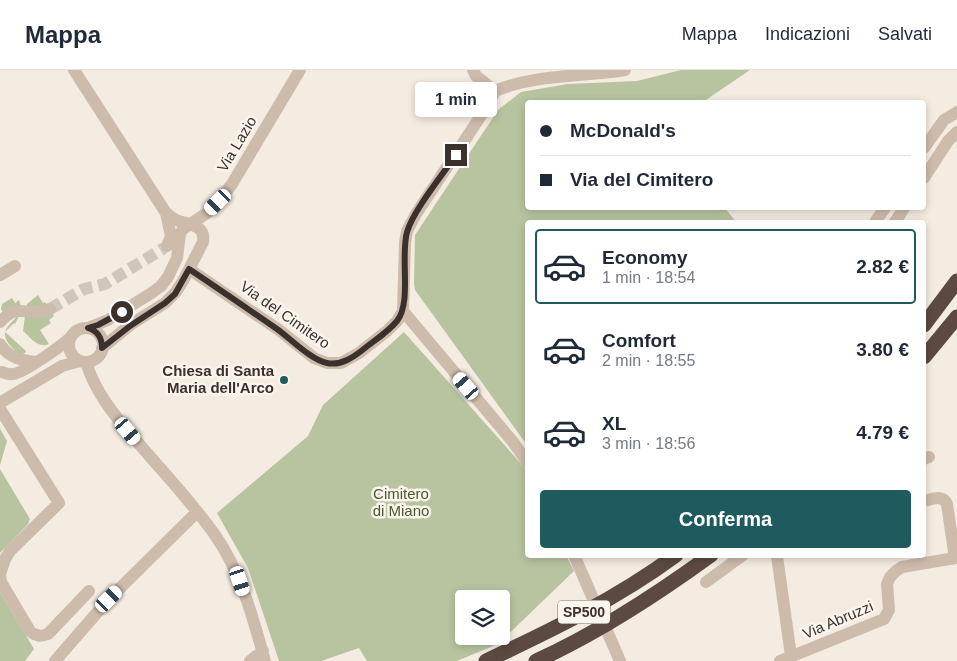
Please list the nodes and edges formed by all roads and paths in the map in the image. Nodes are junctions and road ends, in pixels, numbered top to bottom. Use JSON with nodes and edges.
{"nodes":[{"id":1,"x":74,"y":70,"type":"edge"},
{"id":2,"x":300,"y":70,"type":"edge"},
{"id":3,"x":473,"y":70,"type":"edge"},
{"id":4,"x":625,"y":70,"type":"edge"},
{"id":5,"x":495,"y":91,"type":"junction"},
{"id":6,"x":957,"y":112,"type":"edge"},
{"id":7,"x":957,"y":132,"type":"edge"},
{"id":8,"x":926,"y":145,"type":"edge"},
{"id":9,"x":926,"y":175,"type":"edge"},
{"id":10,"x":166,"y":213,"type":"junction"},
{"id":11,"x":190,"y":224,"type":"junction"},
{"id":12,"x":170,"y":249,"type":"junction"},
{"id":13,"x":15,"y":266,"type":"dead end"},
{"id":14,"x":189,"y":269,"type":"junction"},
{"id":15,"x":0,"y":275,"type":"edge"},
{"id":16,"x":957,"y":282,"type":"edge"},
{"id":17,"x":50,"y":309,"type":"tunnel mouth"},
{"id":18,"x":403,"y":311,"type":"junction"},
{"id":19,"x":957,"y":317,"type":"edge"},
{"id":20,"x":0,"y":322,"type":"edge"},
{"id":21,"x":926,"y":322,"type":"edge"},
{"id":22,"x":88,"y":328,"type":"junction"},
{"id":23,"x":70,"y":338,"type":"junction"},
{"id":24,"x":0,"y":344,"type":"edge"},
{"id":25,"x":102,"y":348,"type":"junction"},
{"id":26,"x":926,"y":355,"type":"edge"},
{"id":27,"x":36,"y":362,"type":"junction"},
{"id":28,"x":83,"y":362,"type":"junction"},
{"id":29,"x":1,"y":372,"type":"edge"},
{"id":30,"x":1,"y":404,"type":"edge"},
{"id":31,"x":525,"y":459,"type":"edge"},
{"id":32,"x":926,"y":501,"type":"edge"},
{"id":33,"x":197,"y":512,"type":"junction"},
{"id":34,"x":575,"y":558,"type":"edge"},
{"id":35,"x":672,"y":558,"type":"edge"},
{"id":36,"x":707,"y":558,"type":"edge"},
{"id":37,"x":739,"y":558,"type":"edge"},
{"id":38,"x":777,"y":558,"type":"edge"},
{"id":39,"x":0,"y":575,"type":"edge"},
{"id":40,"x":706,"y":582,"type":"dead end"},
{"id":41,"x":89,"y":591,"type":"dead end"},
{"id":42,"x":264,"y":656,"type":"edge"},
{"id":43,"x":786,"y":659,"type":"edge"},
{"id":44,"x":55,"y":661,"type":"edge"},
{"id":45,"x":250,"y":661,"type":"edge"},
{"id":46,"x":486,"y":661,"type":"edge"},
{"id":47,"x":536,"y":661,"type":"edge"},
{"id":48,"x":620,"y":661,"type":"edge"}],
"edges":[{"from":1,"to":10,"type":"street"},
{"from":2,"to":11,"type":"street","name":"Via Lazio"},
{"from":3,"to":5,"type":"street"},
{"from":4,"to":5,"type":"street"},
{"from":5,"to":18,"type":"street"},
{"from":6,"to":8,"type":"street"},
{"from":7,"to":9,"type":"street"},
{"from":10,"to":11,"type":"street"},
{"from":10,"to":12,"type":"street"},
{"from":11,"to":12,"type":"street"},
{"from":11,"to":14,"type":"street"},
{"from":12,"to":22,"type":"street"},
{"from":13,"to":15,"type":"street"},
{"from":14,"to":18,"type":"street","name":"Via del Cimitero"},
{"from":14,"to":25,"type":"street"},
{"from":16,"to":21,"type":"highway"},
{"from":17,"to":20,"type":"street"},
{"from":18,"to":31,"type":"street"},
{"from":19,"to":26,"type":"highway"},
{"from":22,"to":23,"type":"street"},
{"from":22,"to":25,"type":"street"},
{"from":23,"to":27,"type":"street"},
{"from":23,"to":28,"type":"street"},
{"from":24,"to":27,"type":"street"},
{"from":25,"to":28,"type":"street"},
{"from":27,"to":29,"type":"street"},
{"from":28,"to":30,"type":"street"},
{"from":28,"to":33,"type":"street"},
{"from":29,"to":30,"type":"street"},
{"from":30,"to":39,"type":"street"},
{"from":32,"to":43,"type":"street","name":"Via Abruzzi"},
{"from":33,"to":42,"type":"street"},
{"from":33,"to":44,"type":"street"},
{"from":34,"to":48,"type":"street"},
{"from":35,"to":46,"type":"highway","number":"SP500","bridge":true},
{"from":36,"to":47,"type":"highway","number":"SP500","bridge":true},
{"from":37,"to":40,"type":"street"},
{"from":38,"to":43,"type":"street","name":"Via Abruzzi"},
{"from":39,"to":41,"type":"street"},
{"from":42,"to":45,"type":"street"}]}
